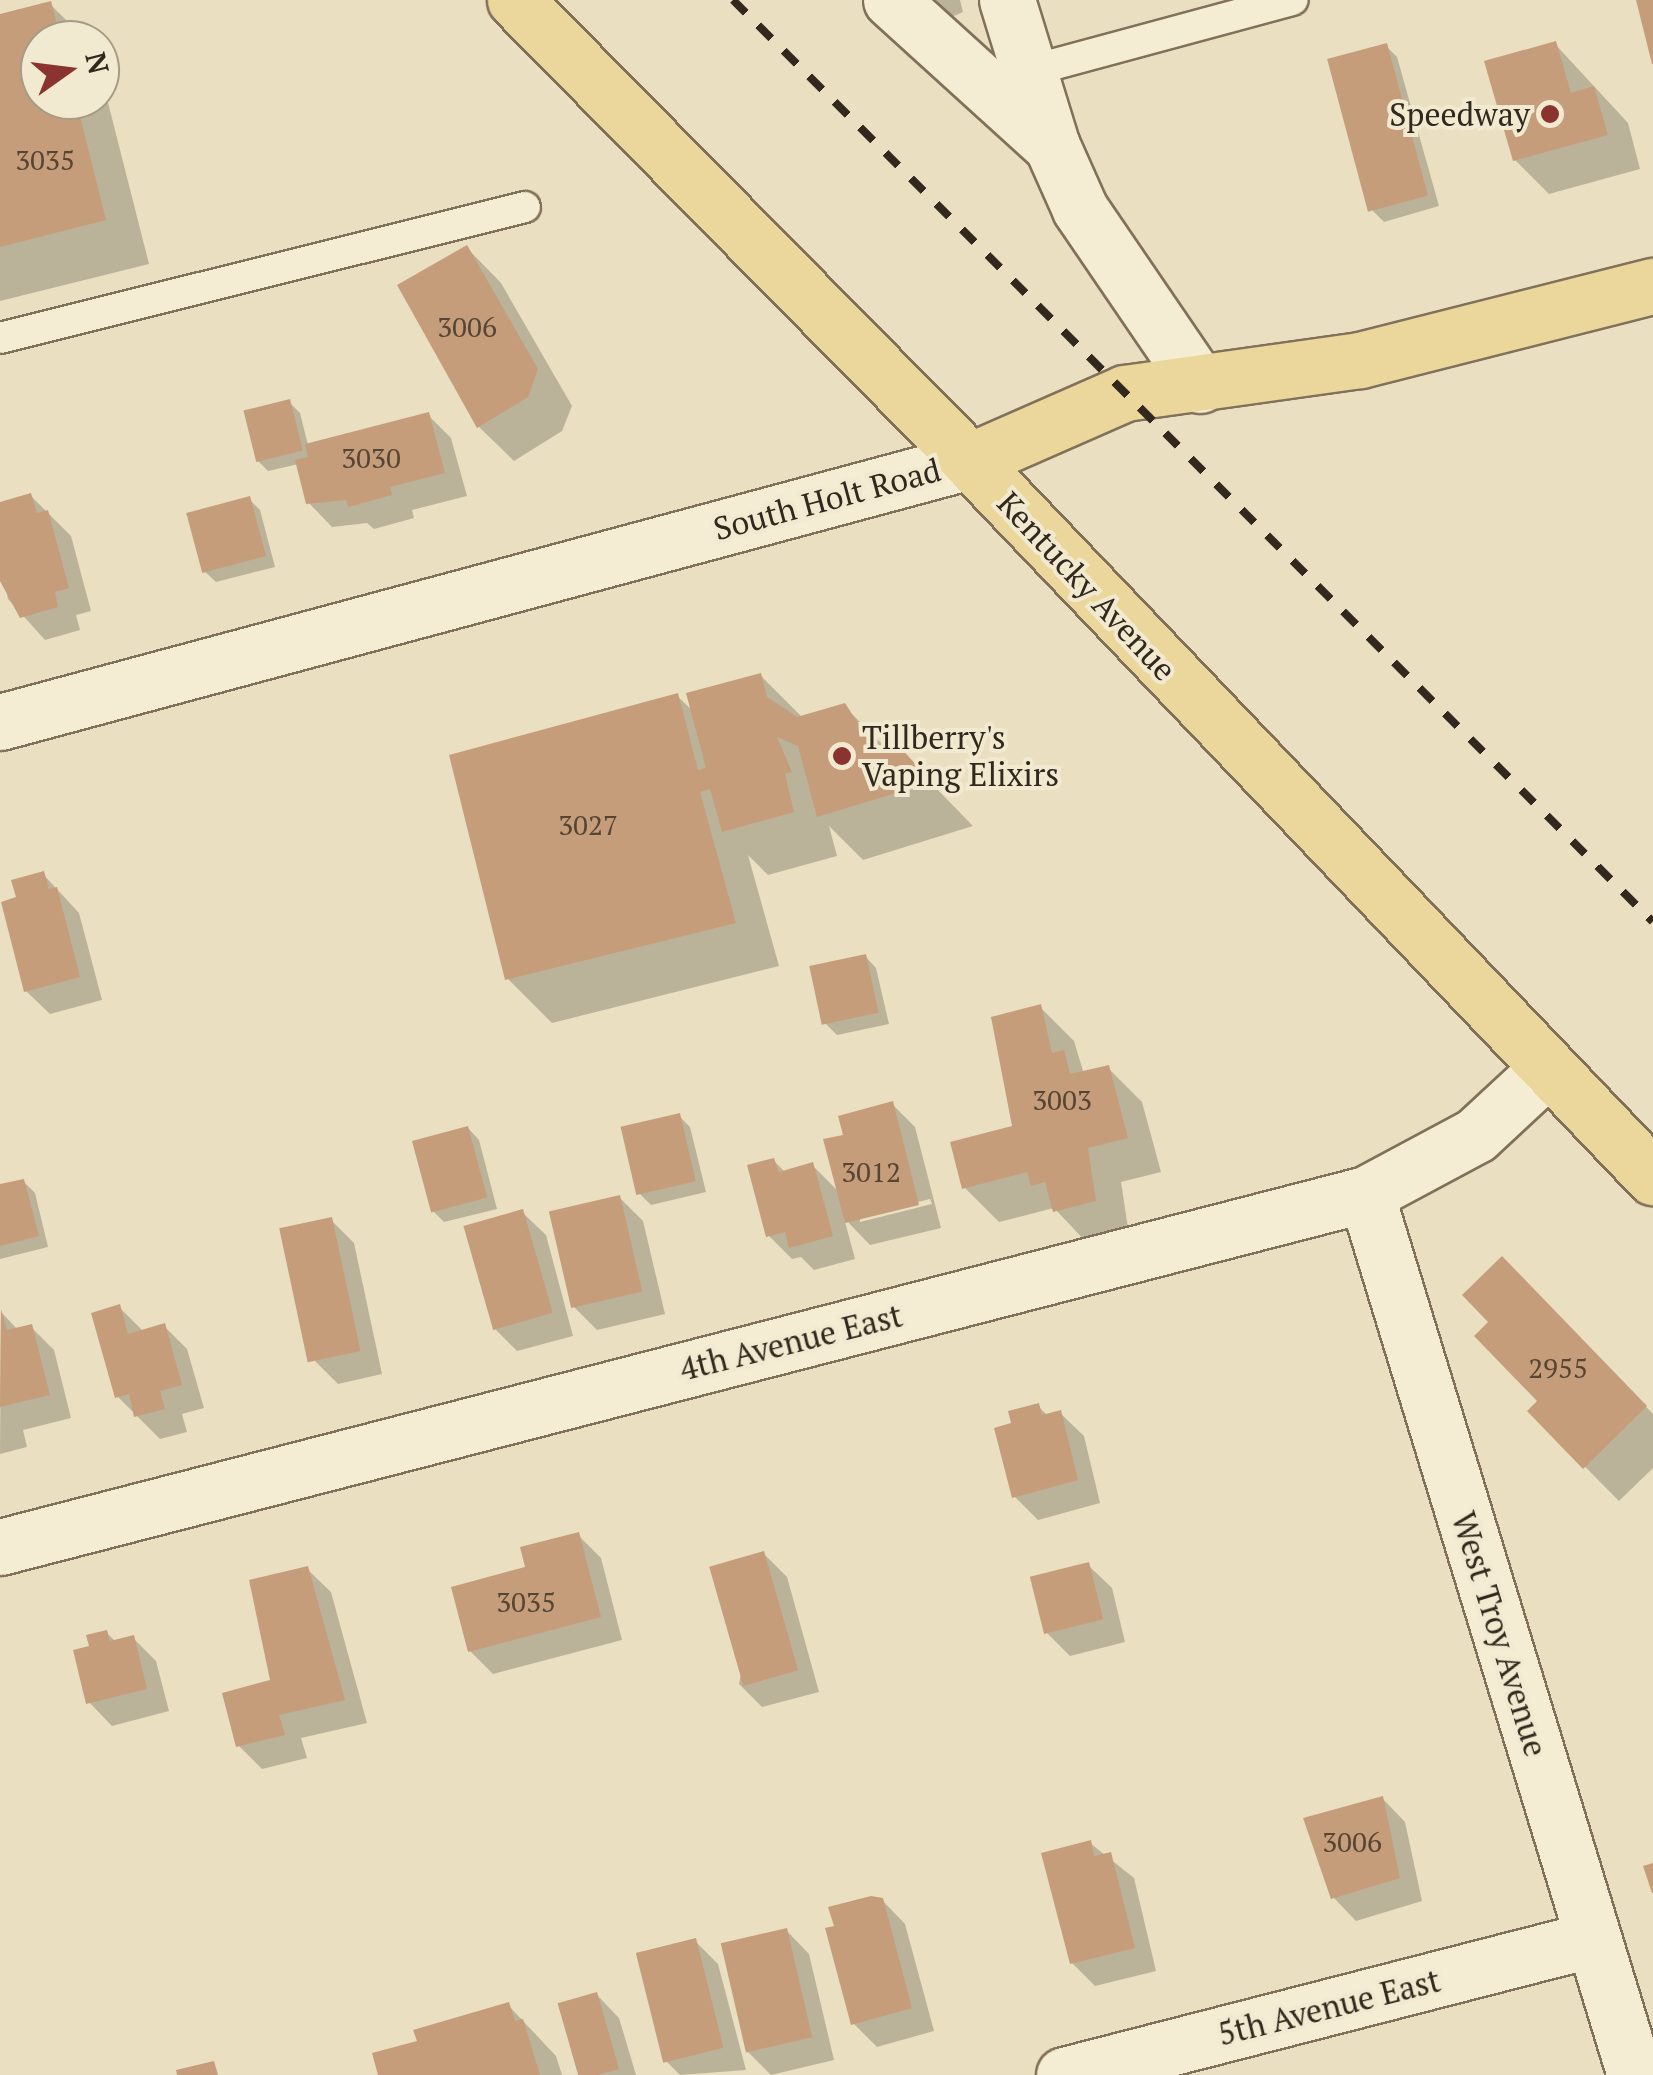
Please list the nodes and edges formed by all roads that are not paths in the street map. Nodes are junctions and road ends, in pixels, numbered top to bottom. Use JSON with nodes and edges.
{"nodes":[{"id":1,"x":515,"y":0,"type":"edge"},
{"id":2,"x":891,"y":0,"type":"edge"},
{"id":3,"x":1008,"y":0,"type":"edge"},
{"id":4,"x":1293,"y":0,"type":"edge"},
{"id":5,"x":1029,"y":71,"type":"junction"},
{"id":6,"x":1052,"y":146,"type":"junction"},
{"id":7,"x":525,"y":207,"type":"dead end"},
{"id":8,"x":1653,"y":286,"type":"edge"},
{"id":9,"x":0,"y":338,"type":"edge"},
{"id":10,"x":1200,"y":385,"type":"junction"},
{"id":11,"x":970,"y":461,"type":"junction"},
{"id":12,"x":0,"y":722,"type":"edge"},
{"id":13,"x":1548,"y":1068,"type":"junction"},
{"id":14,"x":1653,"y":1176,"type":"edge"},
{"id":15,"x":1366,"y":1194,"type":"junction"},
{"id":16,"x":0,"y":1546,"type":"edge"},
{"id":17,"x":1593,"y":1939,"type":"junction"},
{"id":18,"x":1064,"y":2075,"type":"edge"},
{"id":19,"x":1635,"y":2075,"type":"edge"}],
"edges":[{"from":1,"to":11,"type":"main road","name":"Kentucky Avenue"},
{"from":2,"to":6,"type":"street"},
{"from":3,"to":5,"type":"street"},
{"from":4,"to":5,"type":"lane"},
{"from":5,"to":6,"type":"street"},
{"from":6,"to":10,"type":"street"},
{"from":7,"to":9,"type":"lane"},
{"from":8,"to":10,"type":"main road","name":"South Holt Road"},
{"from":10,"to":11,"type":"main road","name":"South Holt Road"},
{"from":11,"to":12,"type":"street","name":"South Holt Road"},
{"from":11,"to":13,"type":"main road","name":"Kentucky Avenue"},
{"from":13,"to":14,"type":"main road","name":"Kentucky Avenue"},
{"from":13,"to":15,"type":"street","name":"4th Avenue East"},
{"from":15,"to":16,"type":"street","name":"4th Avenue East"},
{"from":15,"to":17,"type":"street","name":"West Troy Avenue"},
{"from":17,"to":18,"type":"street","name":"5th Avenue East"},
{"from":17,"to":19,"type":"street","name":"West Troy Avenue"}]}
